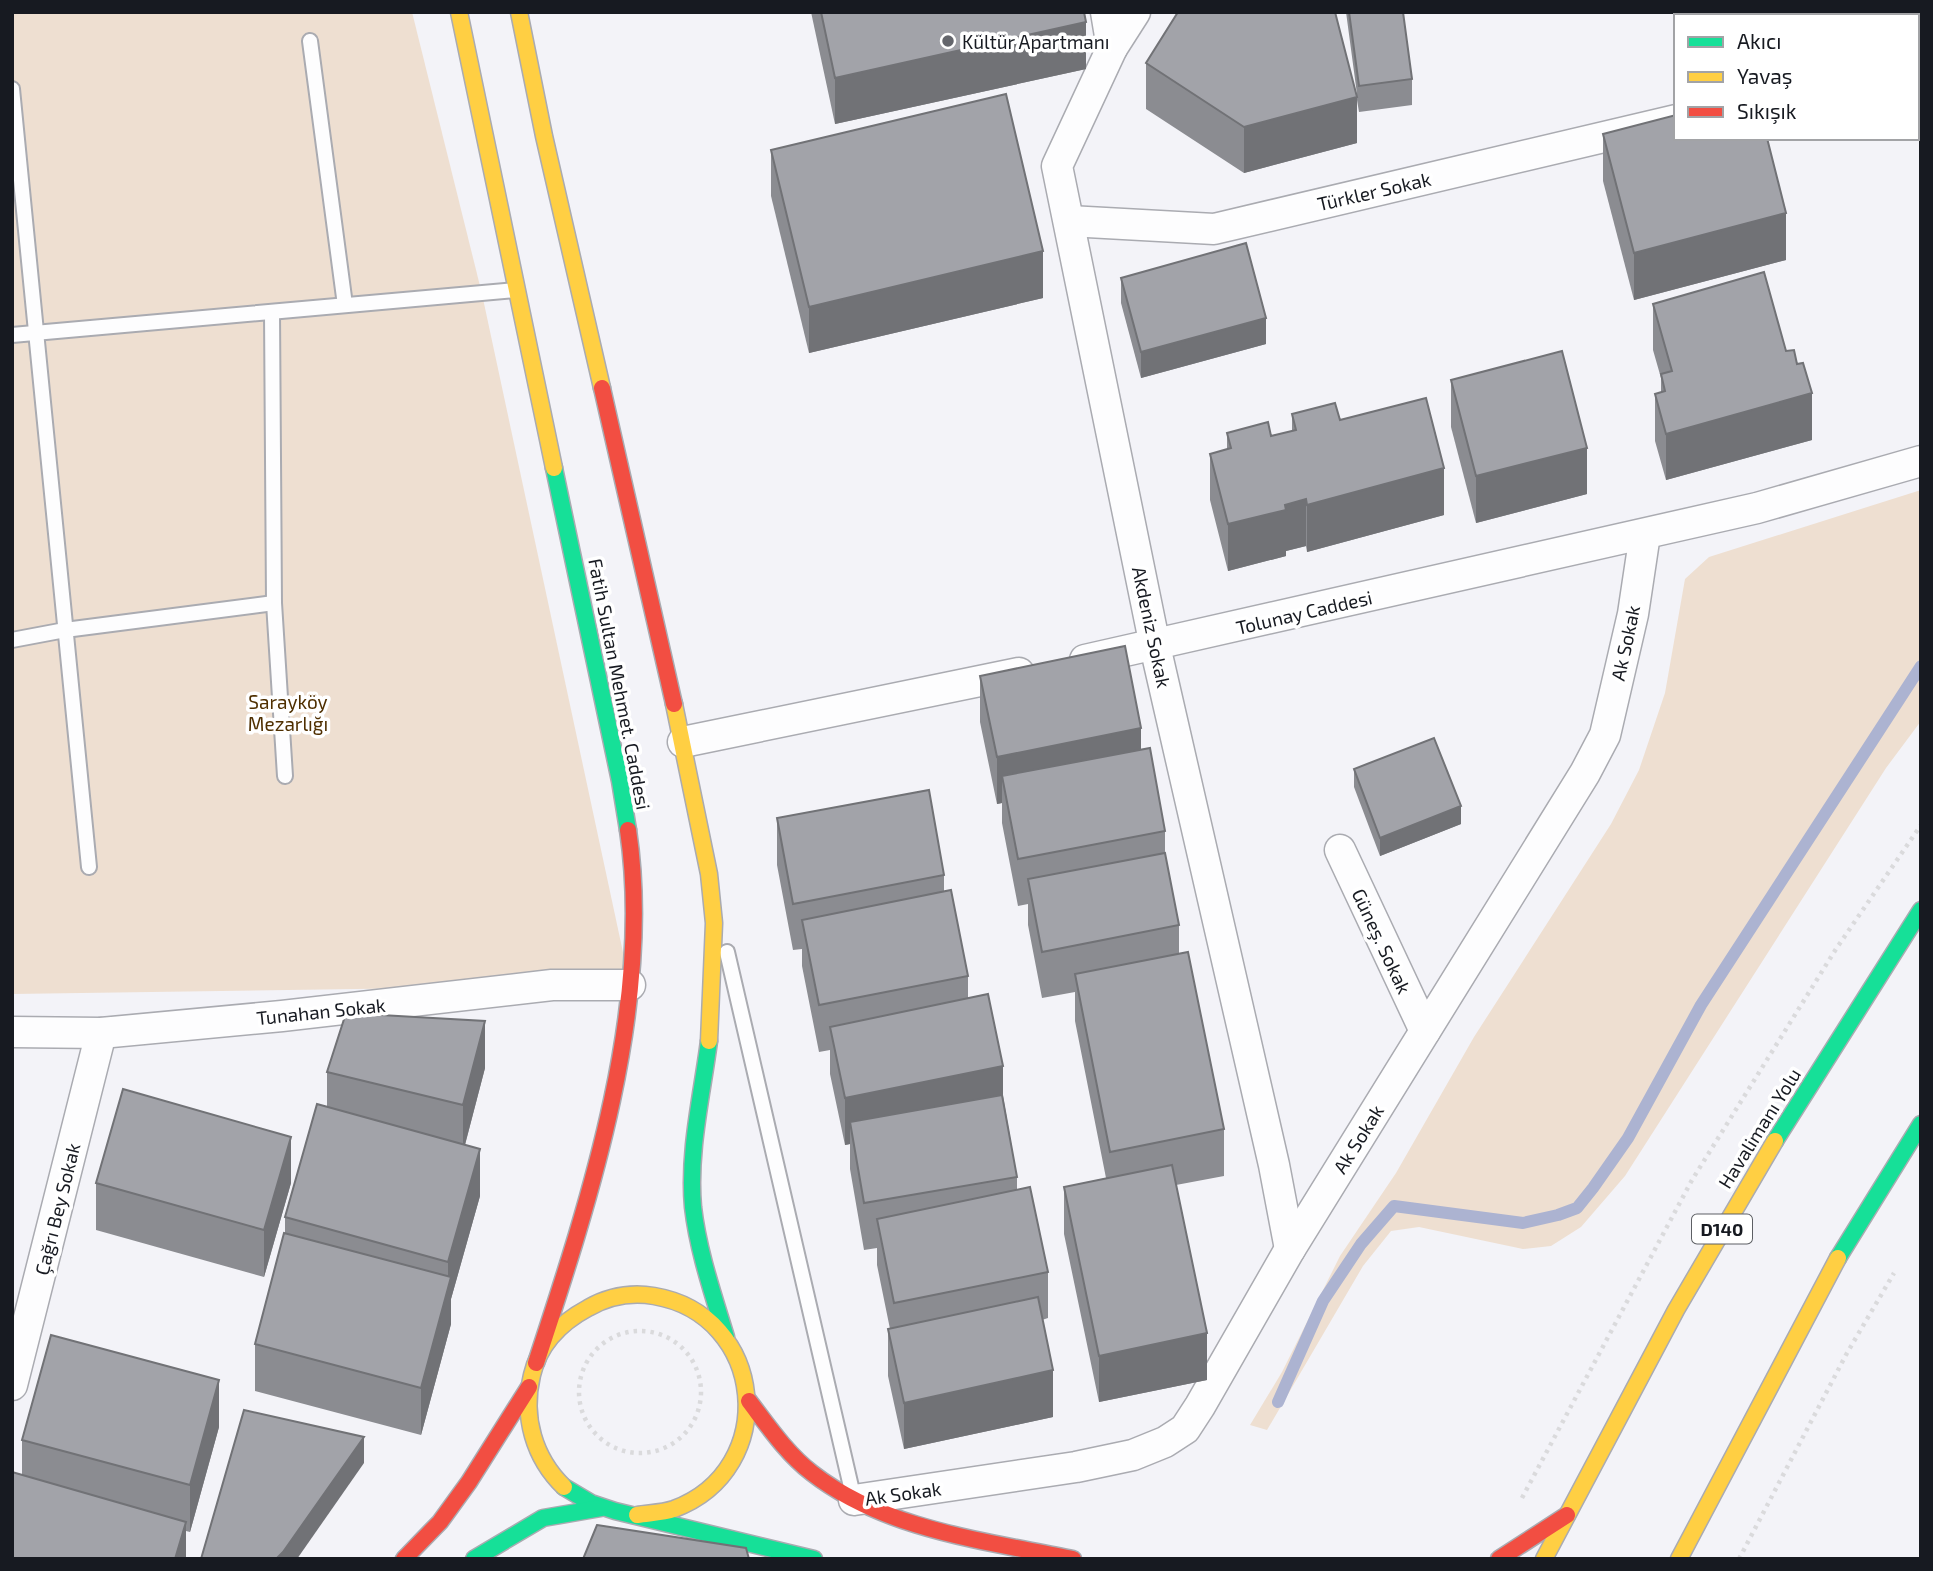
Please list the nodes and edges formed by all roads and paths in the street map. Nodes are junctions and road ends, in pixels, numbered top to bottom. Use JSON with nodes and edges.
{"nodes":[{"id":1,"x":459,"y":12,"type":"edge"},
{"id":2,"x":519,"y":12,"type":"edge"},
{"id":3,"x":1106,"y":12,"type":"edge"},
{"id":4,"x":1135,"y":12,"type":"edge"},
{"id":5,"x":310,"y":41,"type":"dead end"},
{"id":6,"x":1112,"y":48,"type":"junction"},
{"id":7,"x":12,"y":89,"type":"edge"},
{"id":8,"x":1674,"y":120,"type":"edge"},
{"id":9,"x":1069,"y":221,"type":"junction"},
{"id":10,"x":517,"y":290,"type":"junction"},
{"id":11,"x":345,"y":305,"type":"junction"},
{"id":12,"x":272,"y":313,"type":"junction"},
{"id":13,"x":37,"y":334,"type":"junction"},
{"id":14,"x":12,"y":335,"type":"edge"},
{"id":15,"x":1921,"y":461,"type":"edge"},
{"id":16,"x":1645,"y":534,"type":"junction"},
{"id":17,"x":275,"y":603,"type":"junction"},
{"id":18,"x":65,"y":630,"type":"junction"},
{"id":19,"x":12,"y":640,"type":"edge"},
{"id":20,"x":1155,"y":646,"type":"junction"},
{"id":21,"x":683,"y":741,"type":"junction"},
{"id":22,"x":285,"y":776,"type":"dead end"},
{"id":23,"x":1921,"y":825,"type":"edge"},
{"id":24,"x":1340,"y":850,"type":"dead end"},
{"id":25,"x":89,"y":867,"type":"dead end"},
{"id":26,"x":709,"y":874,"type":"junction"},
{"id":27,"x":1921,"y":910,"type":"edge"},
{"id":28,"x":630,"y":985,"type":"junction"},
{"id":29,"x":1425,"y":1031,"type":"junction"},
{"id":30,"x":12,"y":1032,"type":"edge"},
{"id":31,"x":101,"y":1033,"type":"junction"},
{"id":32,"x":1921,"y":1124,"type":"edge"},
{"id":33,"x":1290,"y":1249,"type":"junction"},
{"id":34,"x":1894,"y":1273,"type":"dead end"},
{"id":35,"x":726,"y":1337,"type":"junction"},
{"id":36,"x":536,"y":1363,"type":"junction"},
{"id":37,"x":12,"y":1385,"type":"edge"},
{"id":38,"x":528,"y":1387,"type":"junction"},
{"id":39,"x":749,"y":1401,"type":"junction"},
{"id":40,"x":638,"y":1453,"type":"joint"},
{"id":41,"x":854,"y":1500,"type":"junction"},
{"id":42,"x":601,"y":1508,"type":"junction"},
{"id":43,"x":1516,"y":1509,"type":"dead end"},
{"id":44,"x":637,"y":1515,"type":"junction"},
{"id":45,"x":1567,"y":1515,"type":"junction"},
{"id":46,"x":507,"y":1547,"type":"edge"},
{"id":47,"x":404,"y":1559,"type":"edge"},
{"id":48,"x":474,"y":1559,"type":"edge"},
{"id":49,"x":814,"y":1559,"type":"edge"},
{"id":50,"x":1073,"y":1559,"type":"edge"},
{"id":51,"x":1499,"y":1559,"type":"edge"},
{"id":52,"x":1544,"y":1559,"type":"edge"},
{"id":53,"x":1679,"y":1559,"type":"edge"},
{"id":54,"x":1739,"y":1559,"type":"edge"}],
"edges":[{"from":1,"to":10,"type":"main road","name":"Fatih Sultan Mehmet. Caddesi"},
{"from":2,"to":21,"type":"main road","name":"Fatih Sultan Mehmet. Caddesi"},
{"from":3,"to":6,"type":"street"},
{"from":4,"to":6,"type":"street","name":"Akdeniz Sokak"},
{"from":5,"to":11,"type":"lane"},
{"from":6,"to":9,"type":"street","name":"Akdeniz Sokak"},
{"from":7,"to":13,"type":"lane"},
{"from":8,"to":9,"type":"street","name":"Türkler Sokak"},
{"from":9,"to":20,"type":"street","name":"Akdeniz Sokak"},
{"from":10,"to":11,"type":"lane"},
{"from":10,"to":28,"type":"main road","name":"Fatih Sultan Mehmet. Caddesi"},
{"from":11,"to":12,"type":"lane"},
{"from":12,"to":13,"type":"lane"},
{"from":12,"to":17,"type":"lane"},
{"from":13,"to":14,"type":"lane"},
{"from":13,"to":18,"type":"lane"},
{"from":15,"to":16,"type":"street","name":"Tolunay Caddesi"},
{"from":16,"to":20,"type":"street","name":"Tolunay Caddesi"},
{"from":16,"to":29,"type":"street","name":"Ak Sokak"},
{"from":17,"to":18,"type":"lane"},
{"from":17,"to":22,"type":"lane"},
{"from":18,"to":19,"type":"lane"},
{"from":18,"to":25,"type":"lane"},
{"from":20,"to":21,"type":"street","name":"Tolunay Caddesi"},
{"from":20,"to":33,"type":"street","name":"Akdeniz Sokak"},
{"from":21,"to":26,"type":"main road","name":"Fatih Sultan Mehmet. Caddesi"},
{"from":23,"to":43,"type":"path"},
{"from":24,"to":29,"type":"street","name":"Güneş. Sokak"},
{"from":26,"to":35,"type":"main road","name":"Fatih Sultan Mehmet. Caddesi"},
{"from":26,"to":41,"type":"lane"},
{"from":27,"to":45,"type":"main road","name":"Havalimanı Yolu","number":"D140"},
{"from":28,"to":31,"type":"street","name":"Tunahan Sokak"},
{"from":28,"to":36,"type":"main road","name":"Fatih Sultan Mehmet. Caddesi"},
{"from":29,"to":33,"type":"street","name":"Ak Sokak"},
{"from":30,"to":31,"type":"street","name":"Tunahan Sokak"},
{"from":31,"to":37,"type":"street","name":"Çağrı Bey Sokak"},
{"from":32,"to":53,"type":"main road"},
{"from":33,"to":41,"type":"street","name":"Ak Sokak"},
{"from":34,"to":54,"type":"path"},
{"from":35,"to":36,"type":"main road","name":"Fatih Sultan Mehmet. Caddesi"},
{"from":35,"to":39,"type":"main road","name":"Fatih Sultan Mehmet. Caddesi"},
{"from":36,"to":38,"type":"main road","name":"Fatih Sultan Mehmet. Caddesi"},
{"from":38,"to":42,"type":"main road","name":"Fatih Sultan Mehmet. Caddesi"},
{"from":38,"to":47,"type":"main road"},
{"from":39,"to":41,"type":"main road","name":"Fatih Sultan Mehmet. Caddesi"},
{"from":39,"to":44,"type":"main road","name":"Fatih Sultan Mehmet. Caddesi"},
{"from":40,"to":40,"type":"path"},
{"from":41,"to":50,"type":"main road","name":"Fatih Sultan Mehmet. Caddesi"},
{"from":42,"to":44,"type":"main road","name":"Fatih Sultan Mehmet. Caddesi"},
{"from":42,"to":46,"type":"main road"},
{"from":44,"to":49,"type":"main road","name":"Fatih Sultan Mehmet. Caddesi"},
{"from":45,"to":51,"type":"main road"},
{"from":45,"to":52,"type":"main road","name":"Havalimanı Yolu","number":"D140"},
{"from":46,"to":48,"type":"main road"}]}
